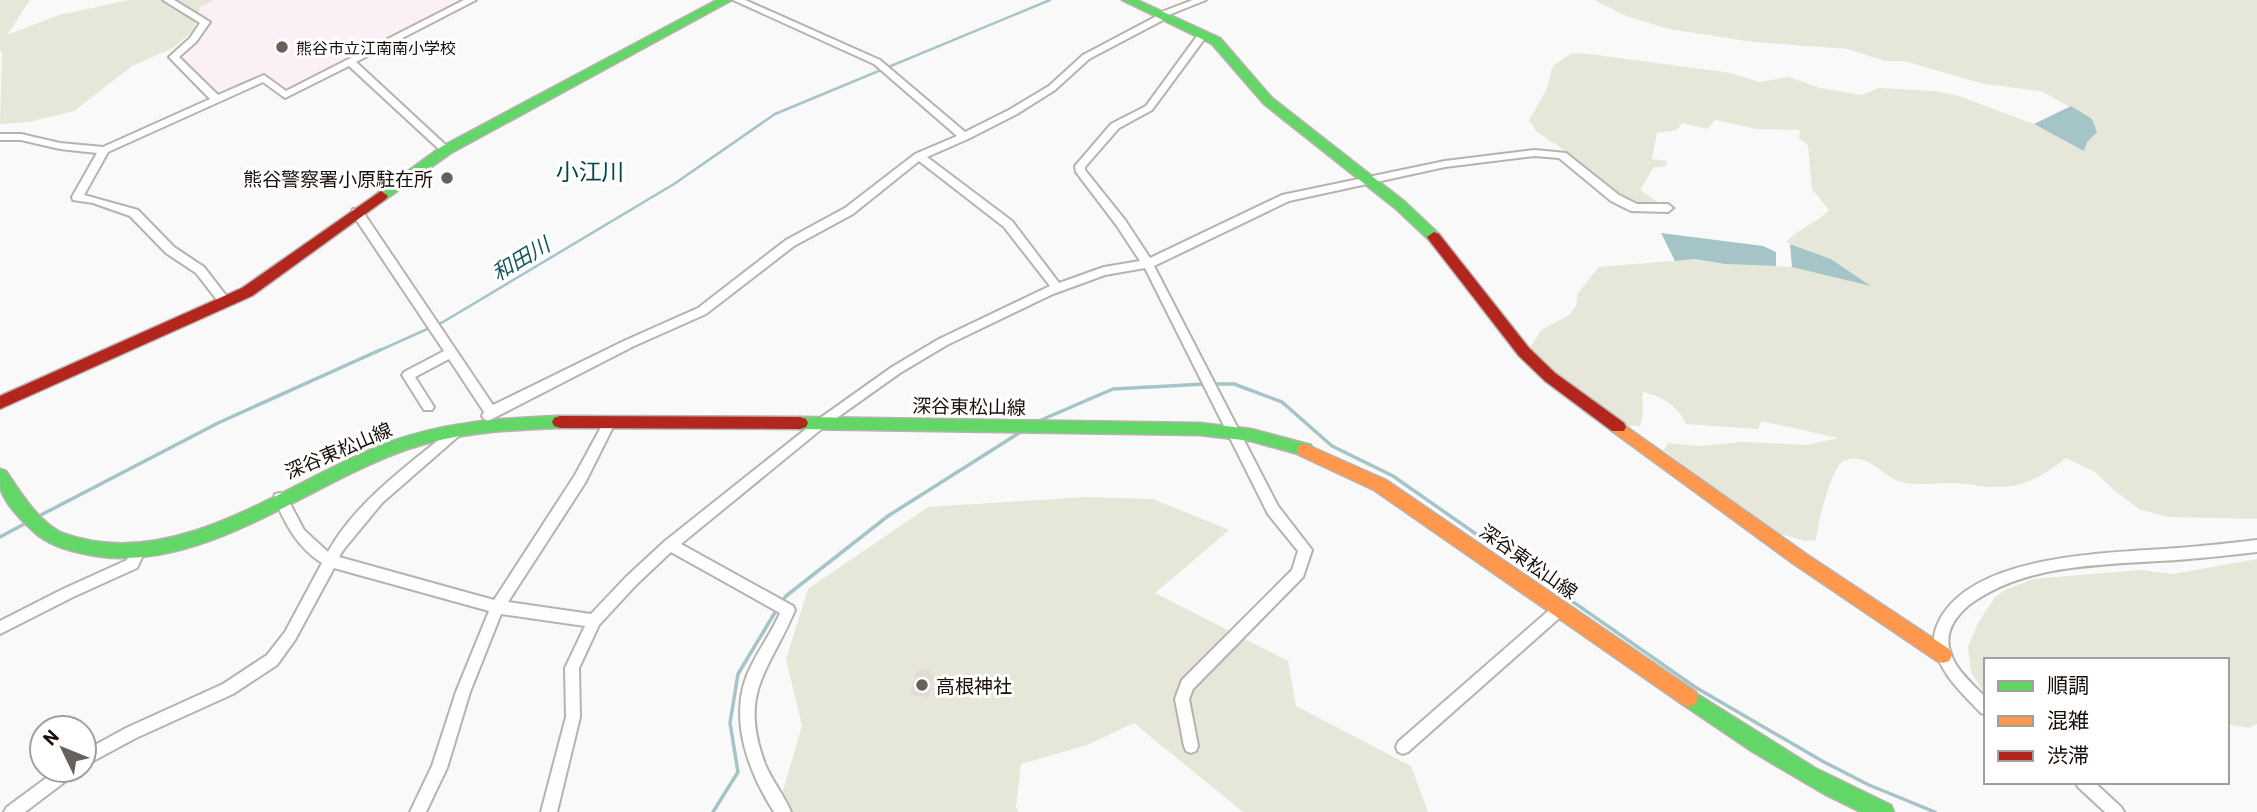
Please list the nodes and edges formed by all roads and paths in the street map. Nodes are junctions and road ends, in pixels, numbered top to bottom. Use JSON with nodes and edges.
{"nodes":[{"id":1,"x":168,"y":0,"type":"edge"},
{"id":2,"x":471,"y":0,"type":"edge"},
{"id":3,"x":726,"y":0,"type":"edge"},
{"id":4,"x":738,"y":0,"type":"edge"},
{"id":5,"x":1128,"y":0,"type":"edge"},
{"id":6,"x":1201,"y":0,"type":"edge"},
{"id":7,"x":1160,"y":16,"type":"junction"},
{"id":8,"x":1203,"y":34,"type":"junction"},
{"id":9,"x":351,"y":63,"type":"junction"},
{"id":10,"x":883,"y":67,"type":"joint"},
{"id":11,"x":217,"y":100,"type":"junction"},
{"id":12,"x":0,"y":137,"type":"edge"},
{"id":13,"x":964,"y":137,"type":"junction"},
{"id":14,"x":104,"y":150,"type":"junction"},
{"id":15,"x":446,"y":150,"type":"junction"},
{"id":16,"x":919,"y":156,"type":"junction"},
{"id":17,"x":1366,"y":180,"type":"junction"},
{"id":18,"x":1668,"y":208,"type":"dead end"},
{"id":19,"x":358,"y":212,"type":"junction"},
{"id":20,"x":1148,"y":264,"type":"junction"},
{"id":21,"x":1057,"y":288,"type":"junction"},
{"id":22,"x":225,"y":302,"type":"junction"},
{"id":23,"x":451,"y":354,"type":"junction"},
{"id":24,"x":0,"y":403,"type":"edge"},
{"id":25,"x":428,"y":407,"type":"dead end"},
{"id":26,"x":487,"y":419,"type":"junction"},
{"id":27,"x":610,"y":421,"type":"junction"},
{"id":28,"x":820,"y":424,"type":"junction"},
{"id":29,"x":457,"y":431,"type":"junction"},
{"id":30,"x":1232,"y":432,"type":"junction"},
{"id":31,"x":0,"y":476,"type":"edge"},
{"id":32,"x":280,"y":498,"type":"junction"},
{"id":33,"x":670,"y":545,"type":"junction"},
{"id":34,"x":2257,"y":546,"type":"edge"},
{"id":35,"x":138,"y":551,"type":"junction"},
{"id":36,"x":331,"y":561,"type":"junction"},
{"id":37,"x":497,"y":607,"type":"junction"},
{"id":38,"x":1560,"y":608,"type":"junction"},
{"id":39,"x":594,"y":621,"type":"junction"},
{"id":40,"x":0,"y":628,"type":"edge"},
{"id":41,"x":1944,"y":655,"type":"junction"},
{"id":42,"x":1984,"y":706,"type":"edge"},
{"id":43,"x":1191,"y":746,"type":"dead end"},
{"id":44,"x":1403,"y":747,"type":"dead end"},
{"id":45,"x":98,"y":752,"type":"edge"},
{"id":46,"x":50,"y":784,"type":"edge"},
{"id":47,"x":2085,"y":784,"type":"edge"},
{"id":48,"x":12,"y":812,"type":"edge"},
{"id":49,"x":418,"y":812,"type":"edge"},
{"id":50,"x":549,"y":812,"type":"edge"},
{"id":51,"x":783,"y":812,"type":"edge"},
{"id":52,"x":1884,"y":812,"type":"edge"},
{"id":53,"x":2116,"y":812,"type":"edge"}],
"edges":[{"from":1,"to":11,"type":"street"},
{"from":2,"to":9,"type":"street"},
{"from":3,"to":15,"type":"street"},
{"from":4,"to":10,"type":"street"},
{"from":5,"to":7,"type":"street"},
{"from":6,"to":7,"type":"street"},
{"from":7,"to":8,"type":"street"},
{"from":7,"to":13,"type":"street"},
{"from":8,"to":17,"type":"street"},
{"from":8,"to":20,"type":"street"},
{"from":9,"to":11,"type":"street"},
{"from":9,"to":15,"type":"street"},
{"from":10,"to":13,"type":"street"},
{"from":11,"to":14,"type":"street"},
{"from":12,"to":14,"type":"street"},
{"from":13,"to":16,"type":"street"},
{"from":14,"to":22,"type":"street"},
{"from":15,"to":19,"type":"street"},
{"from":16,"to":21,"type":"street"},
{"from":16,"to":26,"type":"street"},
{"from":17,"to":18,"type":"street"},
{"from":17,"to":20,"type":"street"},
{"from":17,"to":41,"type":"street"},
{"from":19,"to":22,"type":"street"},
{"from":19,"to":23,"type":"street"},
{"from":20,"to":21,"type":"street"},
{"from":20,"to":30,"type":"street"},
{"from":21,"to":28,"type":"street"},
{"from":22,"to":24,"type":"street"},
{"from":23,"to":25,"type":"street"},
{"from":23,"to":26,"type":"street"},
{"from":26,"to":27,"type":"street","name":"深谷東松山線"},
{"from":26,"to":29,"type":"street","name":"深谷東松山線"},
{"from":27,"to":28,"type":"street","name":"深谷東松山線"},
{"from":27,"to":37,"type":"street"},
{"from":28,"to":30,"type":"street","name":"深谷東松山線"},
{"from":28,"to":33,"type":"street"},
{"from":29,"to":32,"type":"street","name":"深谷東松山線"},
{"from":29,"to":36,"type":"street"},
{"from":30,"to":38,"type":"street","name":"深谷東松山線"},
{"from":30,"to":43,"type":"street"},
{"from":31,"to":35,"type":"street","name":"深谷東松山線"},
{"from":32,"to":35,"type":"street","name":"深谷東松山線"},
{"from":32,"to":36,"type":"street"},
{"from":33,"to":39,"type":"street"},
{"from":33,"to":51,"type":"street"},
{"from":34,"to":41,"type":"street"},
{"from":35,"to":40,"type":"street"},
{"from":36,"to":37,"type":"street"},
{"from":36,"to":45,"type":"street"},
{"from":37,"to":39,"type":"street"},
{"from":37,"to":49,"type":"street"},
{"from":38,"to":44,"type":"street"},
{"from":38,"to":52,"type":"street","name":"深谷東松山線"},
{"from":39,"to":50,"type":"street"},
{"from":41,"to":42,"type":"street"},
{"from":46,"to":48,"type":"street"},
{"from":47,"to":53,"type":"street"}]}
